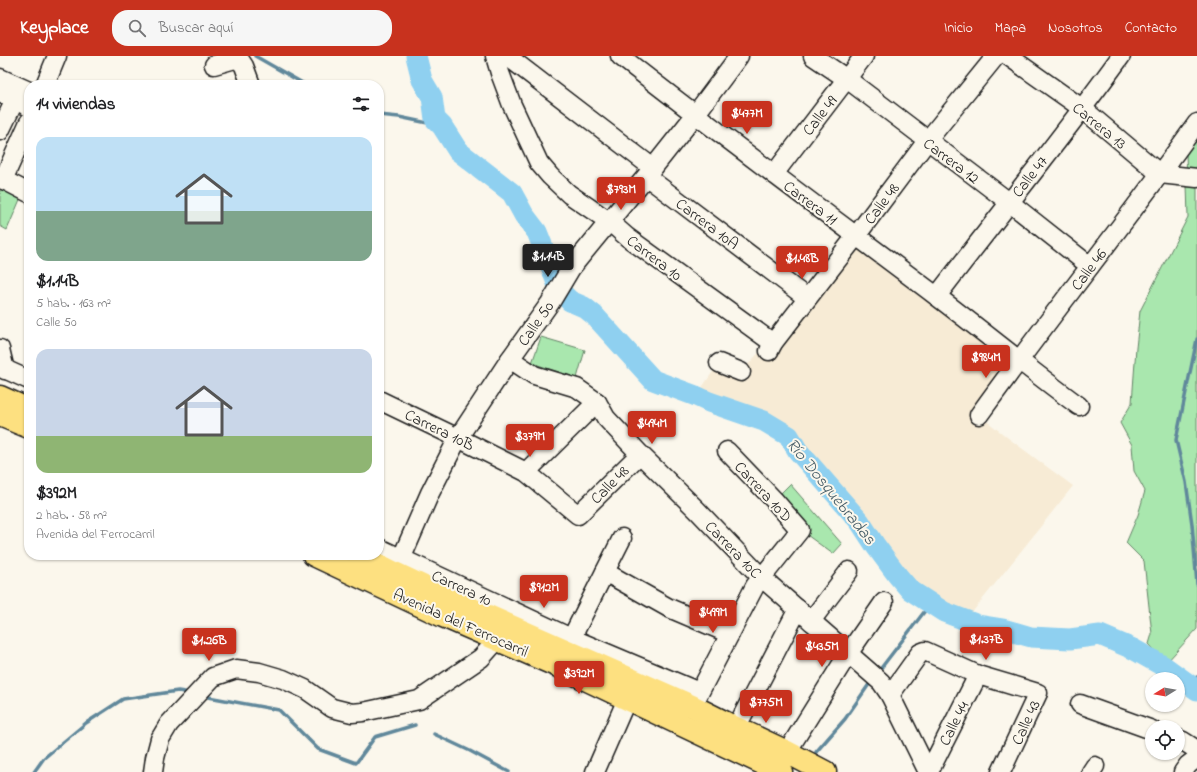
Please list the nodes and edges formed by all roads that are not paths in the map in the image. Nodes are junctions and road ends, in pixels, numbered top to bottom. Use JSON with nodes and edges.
{"nodes":[{"id":1,"x":57,"y":56,"type":"edge"},
{"id":2,"x":495,"y":56,"type":"edge"},
{"id":3,"x":507,"y":56,"type":"edge"},
{"id":4,"x":620,"y":56,"type":"edge"},
{"id":5,"x":739,"y":56,"type":"edge"},
{"id":6,"x":813,"y":56,"type":"edge"},
{"id":7,"x":864,"y":56,"type":"edge"},
{"id":8,"x":996,"y":56,"type":"edge"},
{"id":9,"x":1008,"y":56,"type":"edge"},
{"id":10,"x":1121,"y":56,"type":"edge"},
{"id":11,"x":214,"y":65,"type":"dead end"},
{"id":12,"x":0,"y":78,"type":"edge"},
{"id":13,"x":47,"y":80,"type":"edge"},
{"id":14,"x":249,"y":80,"type":"edge"},
{"id":15,"x":847,"y":80,"type":"junction"},
{"id":16,"x":18,"y":98,"type":"edge"},
{"id":17,"x":1082,"y":109,"type":"junction"},
{"id":18,"x":695,"y":115,"type":"junction"},
{"id":19,"x":1197,"y":123,"type":"edge"},
{"id":20,"x":0,"y":131,"type":"edge"},
{"id":21,"x":24,"y":132,"type":"edge"},
{"id":22,"x":927,"y":141,"type":"junction"},
{"id":23,"x":650,"y":173,"type":"junction"},
{"id":24,"x":774,"y":174,"type":"junction"},
{"id":25,"x":1160,"y":174,"type":"junction"},
{"id":26,"x":1197,"y":178,"type":"edge"},
{"id":27,"x":1,"y":179,"type":"edge"},
{"id":28,"x":24,"y":190,"type":"edge"},
{"id":29,"x":1009,"y":202,"type":"junction"},
{"id":30,"x":610,"y":222,"type":"junction"},
{"id":31,"x":856,"y":236,"type":"junction"},
{"id":32,"x":1090,"y":266,"type":"junction"},
{"id":33,"x":936,"y":296,"type":"junction"},
{"id":34,"x":807,"y":298,"type":"junction"},
{"id":35,"x":771,"y":347,"type":"joint"},
{"id":36,"x":0,"y":349,"type":"edge"},
{"id":37,"x":510,"y":359,"type":"junction"},
{"id":38,"x":1018,"y":360,"type":"junction"},
{"id":39,"x":719,"y":363,"type":"dead end"},
{"id":40,"x":2,"y":369,"type":"edge"},
{"id":41,"x":741,"y":372,"type":"dead end"},
{"id":42,"x":24,"y":378,"type":"edge"},
{"id":43,"x":0,"y":397,"type":"edge"},
{"id":44,"x":384,"y":402,"type":"edge"},
{"id":45,"x":597,"y":402,"type":"junction"},
{"id":46,"x":1079,"y":406,"type":"dead end"},
{"id":47,"x":24,"y":408,"type":"edge"},
{"id":48,"x":0,"y":415,"type":"edge"},
{"id":49,"x":979,"y":415,"type":"dead end"},
{"id":50,"x":24,"y":425,"type":"edge"},
{"id":51,"x":458,"y":438,"type":"junction"},
{"id":52,"x":727,"y":451,"type":"dead end"},
{"id":53,"x":640,"y":454,"type":"junction"},
{"id":54,"x":526,"y":472,"type":"junction"},
{"id":55,"x":578,"y":515,"type":"joint"},
{"id":56,"x":622,"y":538,"type":"dead end"},
{"id":57,"x":384,"y":553,"type":"edge"},
{"id":58,"x":325,"y":560,"type":"edge"},
{"id":59,"x":377,"y":560,"type":"edge"},
{"id":60,"x":398,"y":566,"type":"junction"},
{"id":61,"x":849,"y":571,"type":"dead end"},
{"id":62,"x":605,"y":572,"type":"junction"},
{"id":63,"x":762,"y":578,"type":"junction"},
{"id":64,"x":884,"y":602,"type":"dead end"},
{"id":65,"x":804,"y":615,"type":"junction"},
{"id":66,"x":730,"y":634,"type":"junction"},
{"id":67,"x":498,"y":639,"type":"junction"},
{"id":68,"x":568,"y":644,"type":"junction"},
{"id":69,"x":848,"y":654,"type":"junction"},
{"id":70,"x":978,"y":675,"type":"junction"},
{"id":71,"x":885,"y":688,"type":"junction"},
{"id":72,"x":628,"y":699,"type":"junction"},
{"id":73,"x":695,"y":699,"type":"junction"},
{"id":74,"x":1080,"y":704,"type":"dead end"},
{"id":75,"x":1145,"y":727,"type":"edge"},
{"id":76,"x":736,"y":728,"type":"junction"},
{"id":77,"x":1185,"y":742,"type":"edge"},
{"id":78,"x":1197,"y":750,"type":"edge"},
{"id":79,"x":1197,"y":758,"type":"edge"},
{"id":80,"x":778,"y":766,"type":"edge"},
{"id":81,"x":153,"y":772,"type":"edge"},
{"id":82,"x":595,"y":772,"type":"edge"},
{"id":83,"x":826,"y":772,"type":"edge"},
{"id":84,"x":928,"y":772,"type":"edge"},
{"id":85,"x":1001,"y":772,"type":"edge"},
{"id":86,"x":1183,"y":772,"type":"edge"}],
"edges":[{"from":1,"to":13,"type":"street"},
{"from":2,"to":30,"type":"street","name":"Carrera 10"},
{"from":3,"to":23,"type":"street","name":"Carrera 10A"},
{"from":4,"to":18,"type":"street","name":"Carrera 11"},
{"from":5,"to":18,"type":"street","name":"Calle 50"},
{"from":6,"to":15,"type":"street","name":"Carrera 12"},
{"from":7,"to":15,"type":"street","name":"Calle 49"},
{"from":8,"to":22,"type":"street","name":"Calle 48"},
{"from":9,"to":17,"type":"street","name":"Carrera 13"},
{"from":10,"to":17,"type":"street","name":"Calle 47"},
{"from":11,"to":14,"type":"street"},
{"from":12,"to":16,"type":"street"},
{"from":15,"to":22,"type":"street","name":"Carrera 12"},
{"from":15,"to":24,"type":"street","name":"Calle 49"},
{"from":16,"to":20,"type":"street"},
{"from":17,"to":25,"type":"street","name":"Carrera 13"},
{"from":17,"to":29,"type":"street","name":"Calle 47"},
{"from":18,"to":23,"type":"street","name":"Calle 50"},
{"from":18,"to":24,"type":"street","name":"Carrera 11"},
{"from":19,"to":25,"type":"street","name":"Calle 46"},
{"from":21,"to":27,"type":"street"},
{"from":22,"to":29,"type":"street","name":"Carrera 12"},
{"from":22,"to":31,"type":"street","name":"Calle 48"},
{"from":23,"to":30,"type":"street","name":"Calle 50"},
{"from":23,"to":34,"type":"street","name":"Carrera 10A"},
{"from":24,"to":31,"type":"street","name":"Carrera 11"},
{"from":25,"to":26,"type":"street"},
{"from":25,"to":32,"type":"street","name":"Calle 46"},
{"from":27,"to":28,"type":"street"},
{"from":29,"to":32,"type":"street","name":"Carrera 12"},
{"from":29,"to":33,"type":"street","name":"Calle 47"},
{"from":30,"to":35,"type":"street","name":"Carrera 10"},
{"from":30,"to":37,"type":"street","name":"Calle 50"},
{"from":31,"to":33,"type":"street","name":"Carrera 11"},
{"from":31,"to":34,"type":"street","name":"Calle 48"},
{"from":32,"to":38,"type":"street","name":"Calle 46"},
{"from":33,"to":38,"type":"street","name":"Carrera 11"},
{"from":34,"to":35,"type":"street","name":"Calle 48"},
{"from":36,"to":40,"type":"street"},
{"from":37,"to":45,"type":"street","name":"Carrera 10C"},
{"from":37,"to":51,"type":"street","name":"Calle 50"},
{"from":38,"to":46,"type":"street","name":"Carrera 11"},
{"from":38,"to":49,"type":"street","name":"Calle 46"},
{"from":39,"to":41,"type":"street"},
{"from":40,"to":42,"type":"street"},
{"from":43,"to":47,"type":"main road"},
{"from":44,"to":51,"type":"street","name":"Carrera 10B"},
{"from":45,"to":53,"type":"street","name":"Carrera 10C"},
{"from":45,"to":54,"type":"street"},
{"from":48,"to":50,"type":"main road"},
{"from":51,"to":54,"type":"street","name":"Carrera 10B"},
{"from":51,"to":60,"type":"street","name":"Calle 50"},
{"from":52,"to":63,"type":"street","name":"Carrera 10D"},
{"from":53,"to":55,"type":"street","name":"Calle 48"},
{"from":53,"to":63,"type":"street","name":"Carrera 10C"},
{"from":54,"to":55,"type":"street","name":"Carrera 10B"},
{"from":56,"to":62,"type":"street"},
{"from":57,"to":60,"type":"street"},
{"from":58,"to":67,"type":"main road","name":"Avenida del Ferrocarril"},
{"from":59,"to":60,"type":"main road","name":"Avenida del Ferrocarril"},
{"from":60,"to":68,"type":"main road","name":"Avenida del Ferrocarril"},
{"from":61,"to":65,"type":"street"},
{"from":62,"to":66,"type":"street"},
{"from":62,"to":68,"type":"street"},
{"from":63,"to":65,"type":"street","name":"Carrera 10C"},
{"from":63,"to":66,"type":"street"},
{"from":64,"to":69,"type":"street"},
{"from":65,"to":69,"type":"street","name":"Carrera 10C"},
{"from":65,"to":76,"type":"street"},
{"from":66,"to":73,"type":"street"},
{"from":67,"to":72,"type":"main road","name":"Avenida del Ferrocarril"},
{"from":67,"to":81,"type":"street"},
{"from":68,"to":73,"type":"main road","name":"Avenida del Ferrocarril"},
{"from":69,"to":71,"type":"street","name":"Carrera 10C"},
{"from":69,"to":80,"type":"street"},
{"from":70,"to":71,"type":"street"},
{"from":70,"to":84,"type":"street","name":"Calle 44"},
{"from":70,"to":85,"type":"street","name":"Calle 43"},
{"from":71,"to":84,"type":"street","name":"Carrera 10C"},
{"from":72,"to":80,"type":"main road","name":"Avenida del Ferrocarril"},
{"from":72,"to":82,"type":"street"},
{"from":73,"to":76,"type":"main road","name":"Avenida del Ferrocarril"},
{"from":74,"to":75,"type":"street"},
{"from":76,"to":80,"type":"main road","name":"Avenida del Ferrocarril"},
{"from":77,"to":78,"type":"street"},
{"from":79,"to":86,"type":"street"},
{"from":80,"to":83,"type":"main road","name":"Avenida del Ferrocarril"}]}
